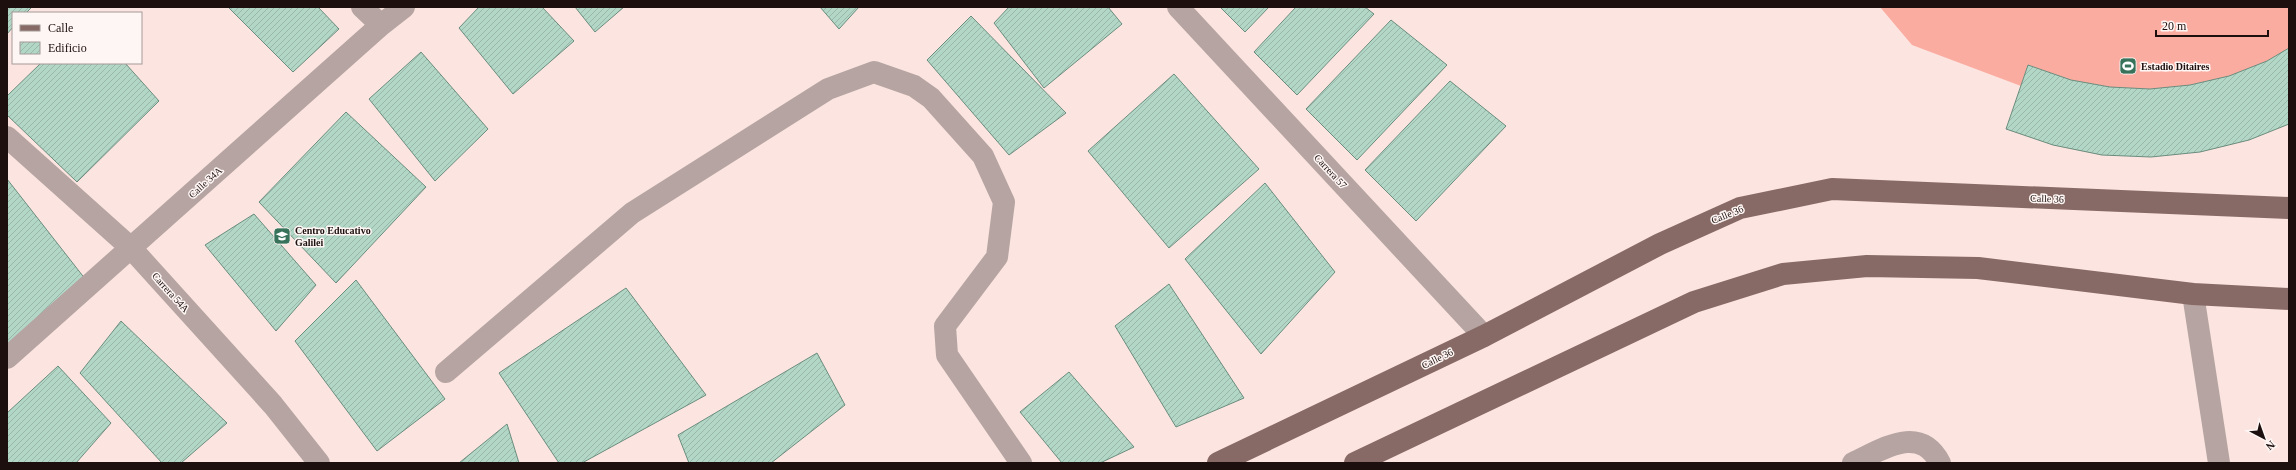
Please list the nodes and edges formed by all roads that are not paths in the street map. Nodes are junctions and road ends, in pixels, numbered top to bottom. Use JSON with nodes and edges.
{"nodes":[{"id":1,"x":362,"y":7,"type":"edge"},
{"id":2,"x":404,"y":7,"type":"edge"},
{"id":3,"x":1178,"y":7,"type":"edge"},
{"id":4,"x":381,"y":25,"type":"junction"},
{"id":5,"x":7,"y":137,"type":"edge"},
{"id":6,"x":2289,"y":208,"type":"edge"},
{"id":7,"x":131,"y":248,"type":"junction"},
{"id":8,"x":2193,"y":294,"type":"junction"},
{"id":9,"x":2289,"y":299,"type":"edge"},
{"id":10,"x":1484,"y":336,"type":"junction"},
{"id":11,"x":7,"y":358,"type":"edge"},
{"id":12,"x":446,"y":372,"type":"dead end"},
{"id":13,"x":319,"y":463,"type":"edge"},
{"id":14,"x":1021,"y":463,"type":"edge"},
{"id":15,"x":1218,"y":463,"type":"edge"},
{"id":16,"x":1354,"y":463,"type":"edge"},
{"id":17,"x":1853,"y":463,"type":"edge"},
{"id":18,"x":1940,"y":463,"type":"edge"},
{"id":19,"x":2219,"y":463,"type":"edge"}],
"edges":[{"from":1,"to":4,"type":"street"},
{"from":2,"to":4,"type":"street","name":"Calle 34A"},
{"from":3,"to":10,"type":"street","name":"Carrera 57"},
{"from":4,"to":7,"type":"street","name":"Calle 34A"},
{"from":5,"to":7,"type":"street","name":"Carrera 54A"},
{"from":6,"to":10,"type":"main road","name":"Calle 36"},
{"from":7,"to":11,"type":"street","name":"Calle 34A"},
{"from":7,"to":13,"type":"street","name":"Carrera 54A"},
{"from":8,"to":9,"type":"main road"},
{"from":8,"to":16,"type":"main road"},
{"from":8,"to":19,"type":"street"},
{"from":10,"to":15,"type":"main road","name":"Calle 36"},
{"from":12,"to":14,"type":"street"},
{"from":17,"to":18,"type":"street"}]}
